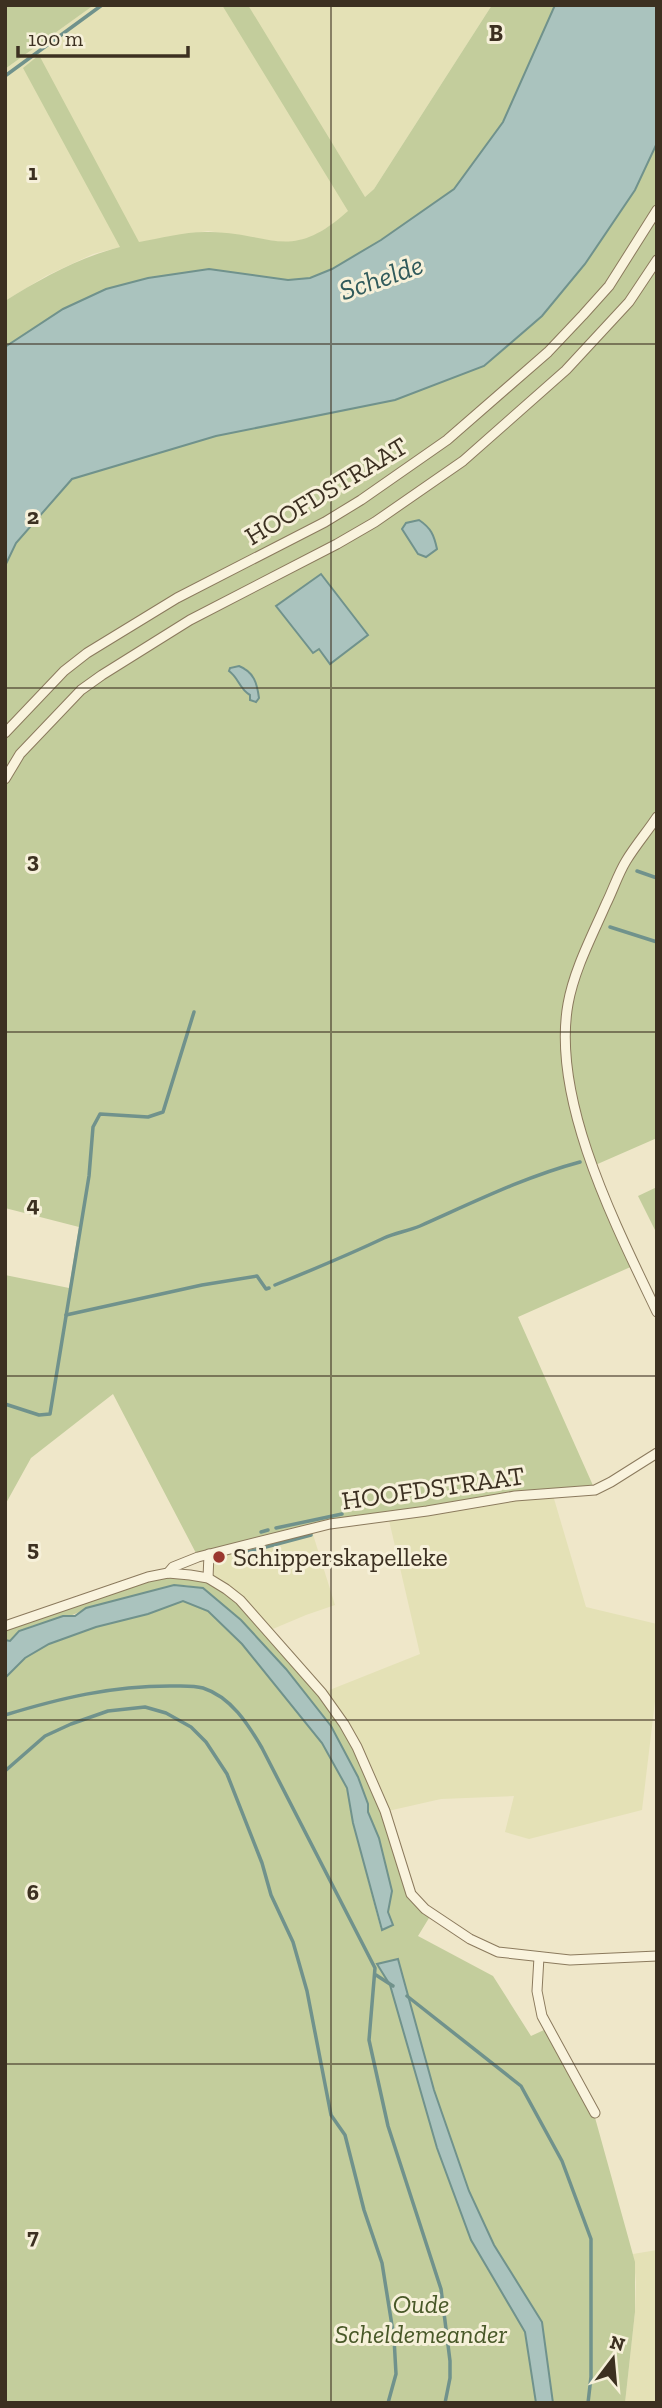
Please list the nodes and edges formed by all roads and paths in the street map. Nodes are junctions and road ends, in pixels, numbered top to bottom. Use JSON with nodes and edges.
{"nodes":[{"id":1,"x":657,"y":209,"type":"edge"},
{"id":2,"x":657,"y":260,"type":"edge"},
{"id":3,"x":5,"y":733,"type":"edge"},
{"id":4,"x":5,"y":779,"type":"edge"},
{"id":5,"x":657,"y":817,"type":"edge"},
{"id":6,"x":657,"y":1312,"type":"edge"},
{"id":7,"x":657,"y":1453,"type":"edge"},
{"id":8,"x":209,"y":1554,"type":"junction"},
{"id":9,"x":168,"y":1573,"type":"junction"},
{"id":10,"x":208,"y":1578,"type":"junction"},
{"id":11,"x":5,"y":1626,"type":"edge"},
{"id":12,"x":657,"y":1956,"type":"edge"},
{"id":13,"x":539,"y":1957,"type":"junction"},
{"id":14,"x":594,"y":2113,"type":"dead end"}],
"edges":[{"from":1,"to":3,"type":"street","name":"HOOFDSTRAAT"},
{"from":2,"to":4,"type":"street","name":"HOOFDSTRAAT"},
{"from":5,"to":6,"type":"street"},
{"from":7,"to":8,"type":"street","name":"HOOFDSTRAAT"},
{"from":8,"to":9,"type":"street","name":"HOOFDSTRAAT"},
{"from":8,"to":10,"type":"street"},
{"from":9,"to":10,"type":"street","name":"HOOFDSTRAAT"},
{"from":9,"to":11,"type":"street","name":"HOOFDSTRAAT"},
{"from":10,"to":13,"type":"street","name":"HOOFDSTRAAT"},
{"from":12,"to":13,"type":"street","name":"HOOFDSTRAAT"},
{"from":13,"to":14,"type":"street"}]}
